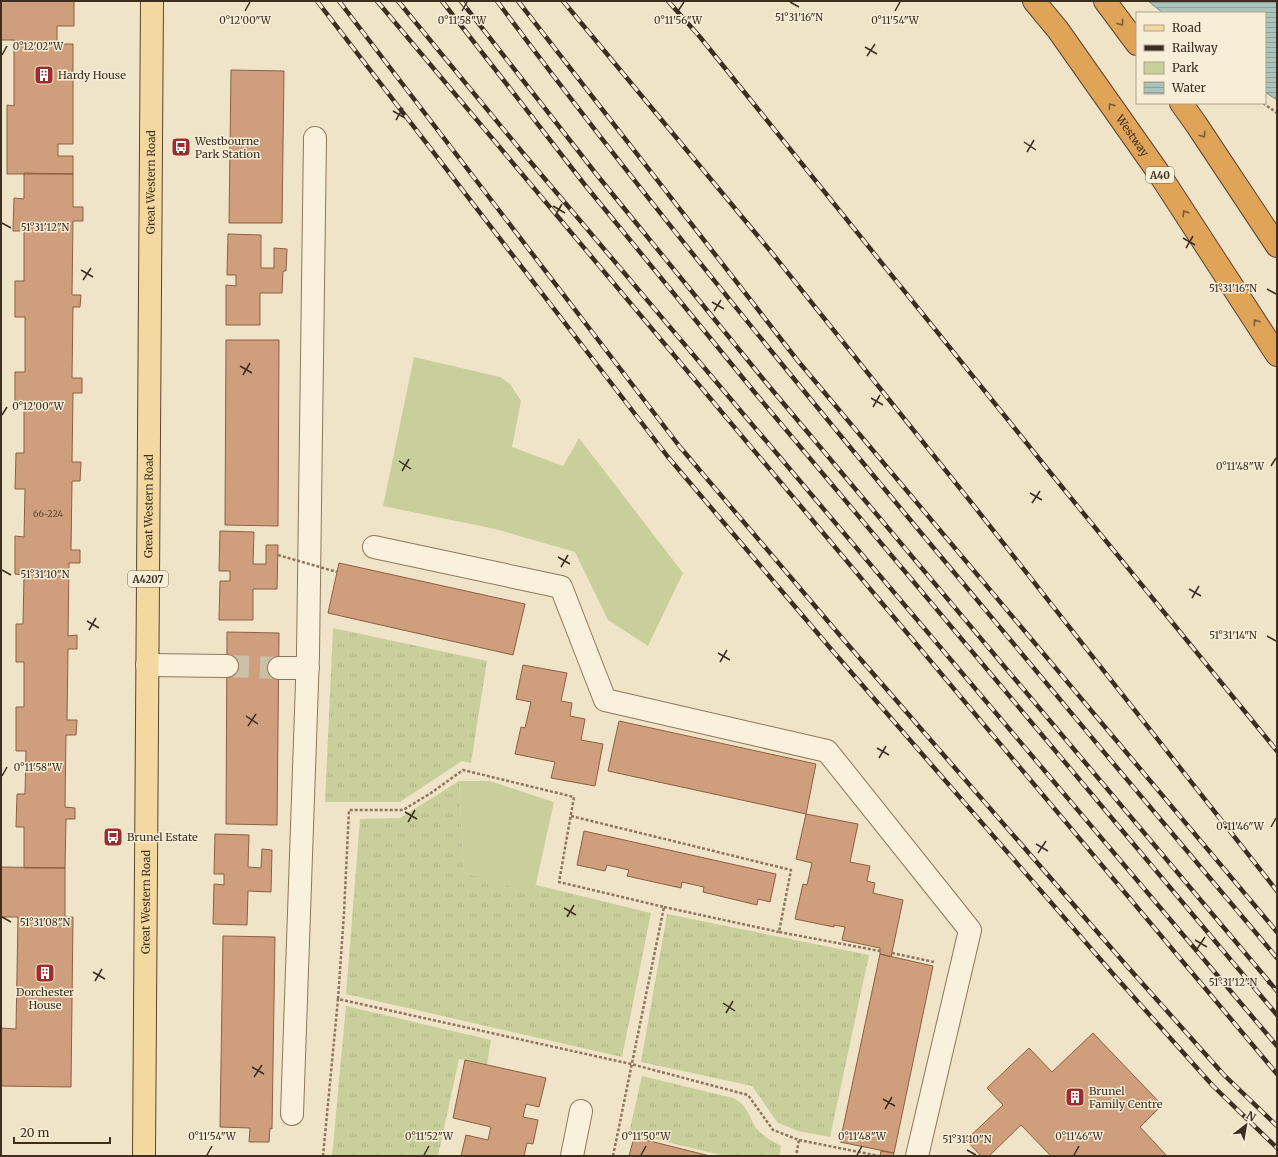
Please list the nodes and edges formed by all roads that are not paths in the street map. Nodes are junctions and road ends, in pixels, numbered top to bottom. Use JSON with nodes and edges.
{"nodes":[{"id":1,"x":152,"y":1,"type":"edge"},
{"id":2,"x":1034,"y":1,"type":"edge"},
{"id":3,"x":1105,"y":1,"type":"edge"},
{"id":4,"x":1136,"y":43,"type":"edge"},
{"id":5,"x":1181,"y":104,"type":"edge"},
{"id":6,"x":315,"y":138,"type":"dead end"},
{"id":7,"x":1277,"y":246,"type":"edge"},
{"id":8,"x":1277,"y":354,"type":"edge"},
{"id":9,"x":374,"y":547,"type":"dead end"},
{"id":10,"x":147,"y":665,"type":"junction"},
{"id":11,"x":227,"y":666,"type":"tunnel mouth"},
{"id":12,"x":278,"y":668,"type":"tunnel mouth"},
{"id":13,"x":308,"y":668,"type":"junction"},
{"id":14,"x":581,"y":1111,"type":"dead end"},
{"id":15,"x":292,"y":1114,"type":"dead end"},
{"id":16,"x":144,"y":1156,"type":"edge"},
{"id":17,"x":572,"y":1156,"type":"edge"},
{"id":18,"x":917,"y":1156,"type":"edge"}],
"edges":[{"from":1,"to":10,"type":"main road","name":"Great Western Road","number":"A4207"},
{"from":8,"to":2,"type":"highway","name":"Westway","number":"A40","one_way":true},
{"from":3,"to":4,"type":"highway","one_way":true},
{"from":5,"to":7,"type":"highway","one_way":true},
{"from":6,"to":13,"type":"lane"},
{"from":9,"to":18,"type":"lane"},
{"from":10,"to":11,"type":"lane"},
{"from":10,"to":16,"type":"main road","name":"Great Western Road","number":"A4207"},
{"from":12,"to":13,"type":"lane"},
{"from":13,"to":15,"type":"lane"},
{"from":14,"to":17,"type":"lane"}]}
